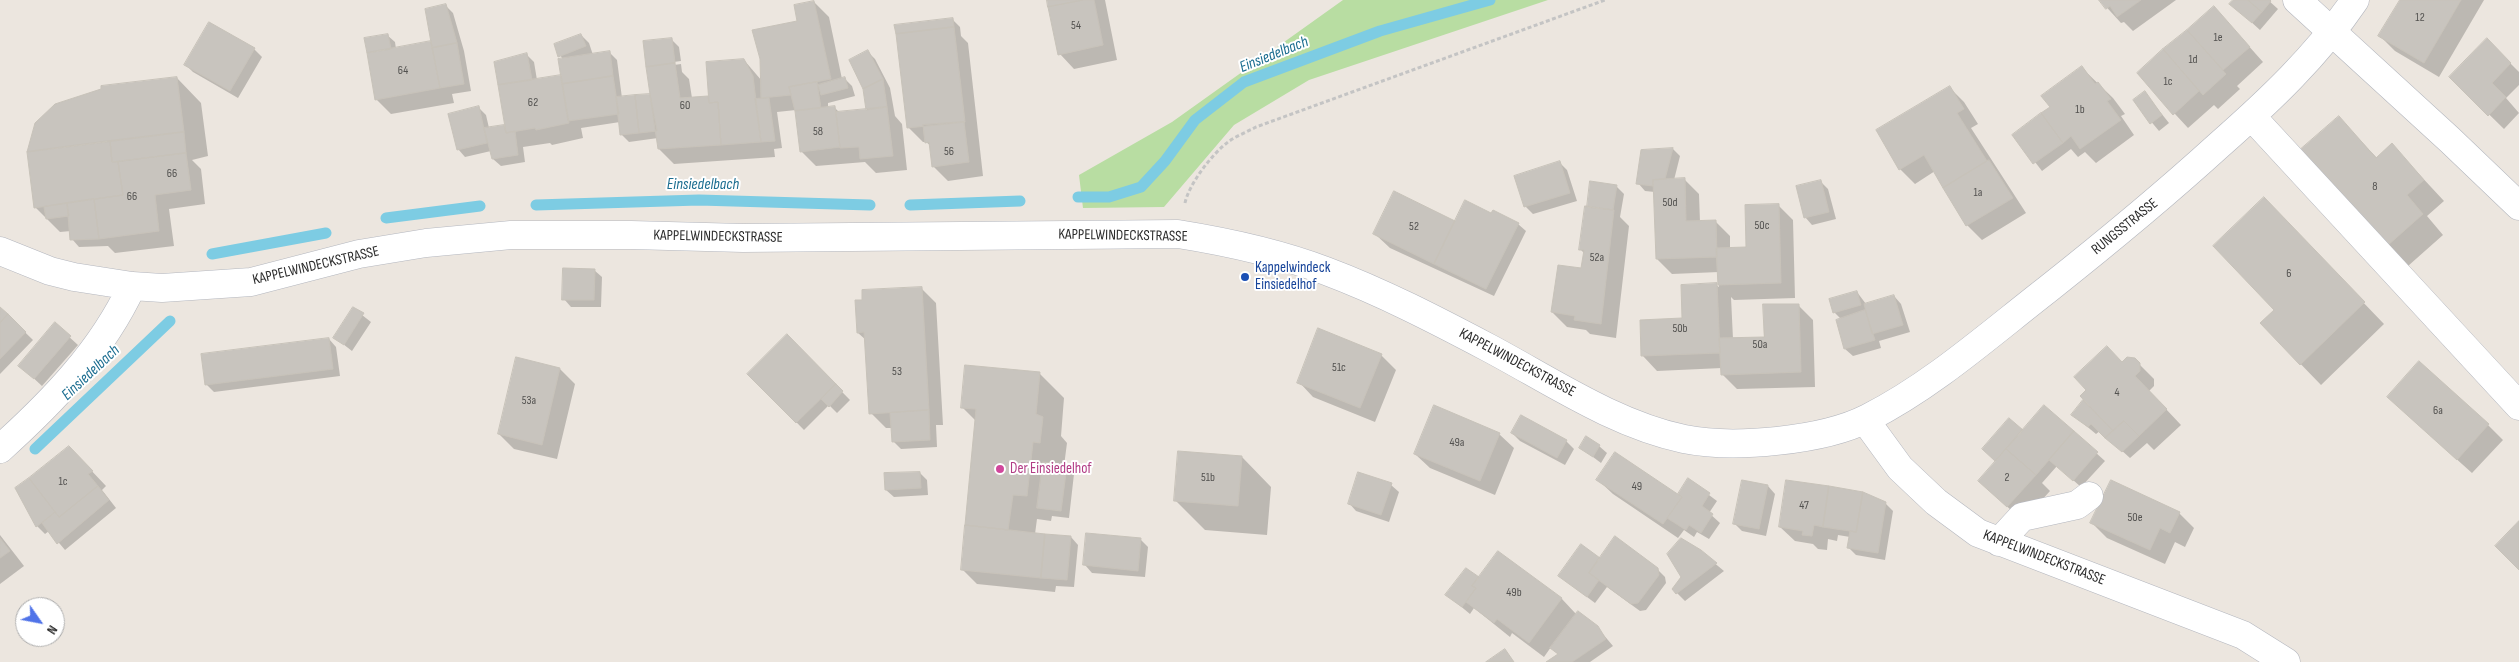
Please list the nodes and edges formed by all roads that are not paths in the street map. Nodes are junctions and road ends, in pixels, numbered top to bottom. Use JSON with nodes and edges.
{"nodes":[{"id":1,"x":2297,"y":0,"type":"edge"},
{"id":2,"x":2355,"y":0,"type":"edge"},
{"id":3,"x":2333,"y":33,"type":"junction"},
{"id":4,"x":2252,"y":116,"type":"junction"},
{"id":5,"x":2519,"y":206,"type":"edge"},
{"id":6,"x":0,"y":251,"type":"edge"},
{"id":7,"x":132,"y":286,"type":"junction"},
{"id":8,"x":2519,"y":406,"type":"edge"},
{"id":9,"x":1865,"y":420,"type":"junction"},
{"id":10,"x":0,"y":449,"type":"edge"},
{"id":11,"x":2089,"y":496,"type":"dead end"},
{"id":12,"x":1999,"y":542,"type":"junction"},
{"id":13,"x":2286,"y":662,"type":"edge"}],
"edges":[{"from":1,"to":3,"type":"street"},
{"from":2,"to":3,"type":"street","name":"RUNGSSTRASSE"},
{"from":3,"to":4,"type":"street","name":"RUNGSSTRASSE"},
{"from":3,"to":5,"type":"street"},
{"from":4,"to":8,"type":"street"},
{"from":4,"to":9,"type":"street","name":"RUNGSSTRASSE"},
{"from":6,"to":7,"type":"street","name":"KAPPELWINDECKSTRASSE"},
{"from":7,"to":9,"type":"street","name":"KAPPELWINDECKSTRASSE"},
{"from":7,"to":10,"type":"street"},
{"from":9,"to":12,"type":"street","name":"KAPPELWINDECKSTRASSE"},
{"from":11,"to":12,"type":"street"},
{"from":12,"to":13,"type":"street","name":"KAPPELWINDECKSTRASSE"}]}
